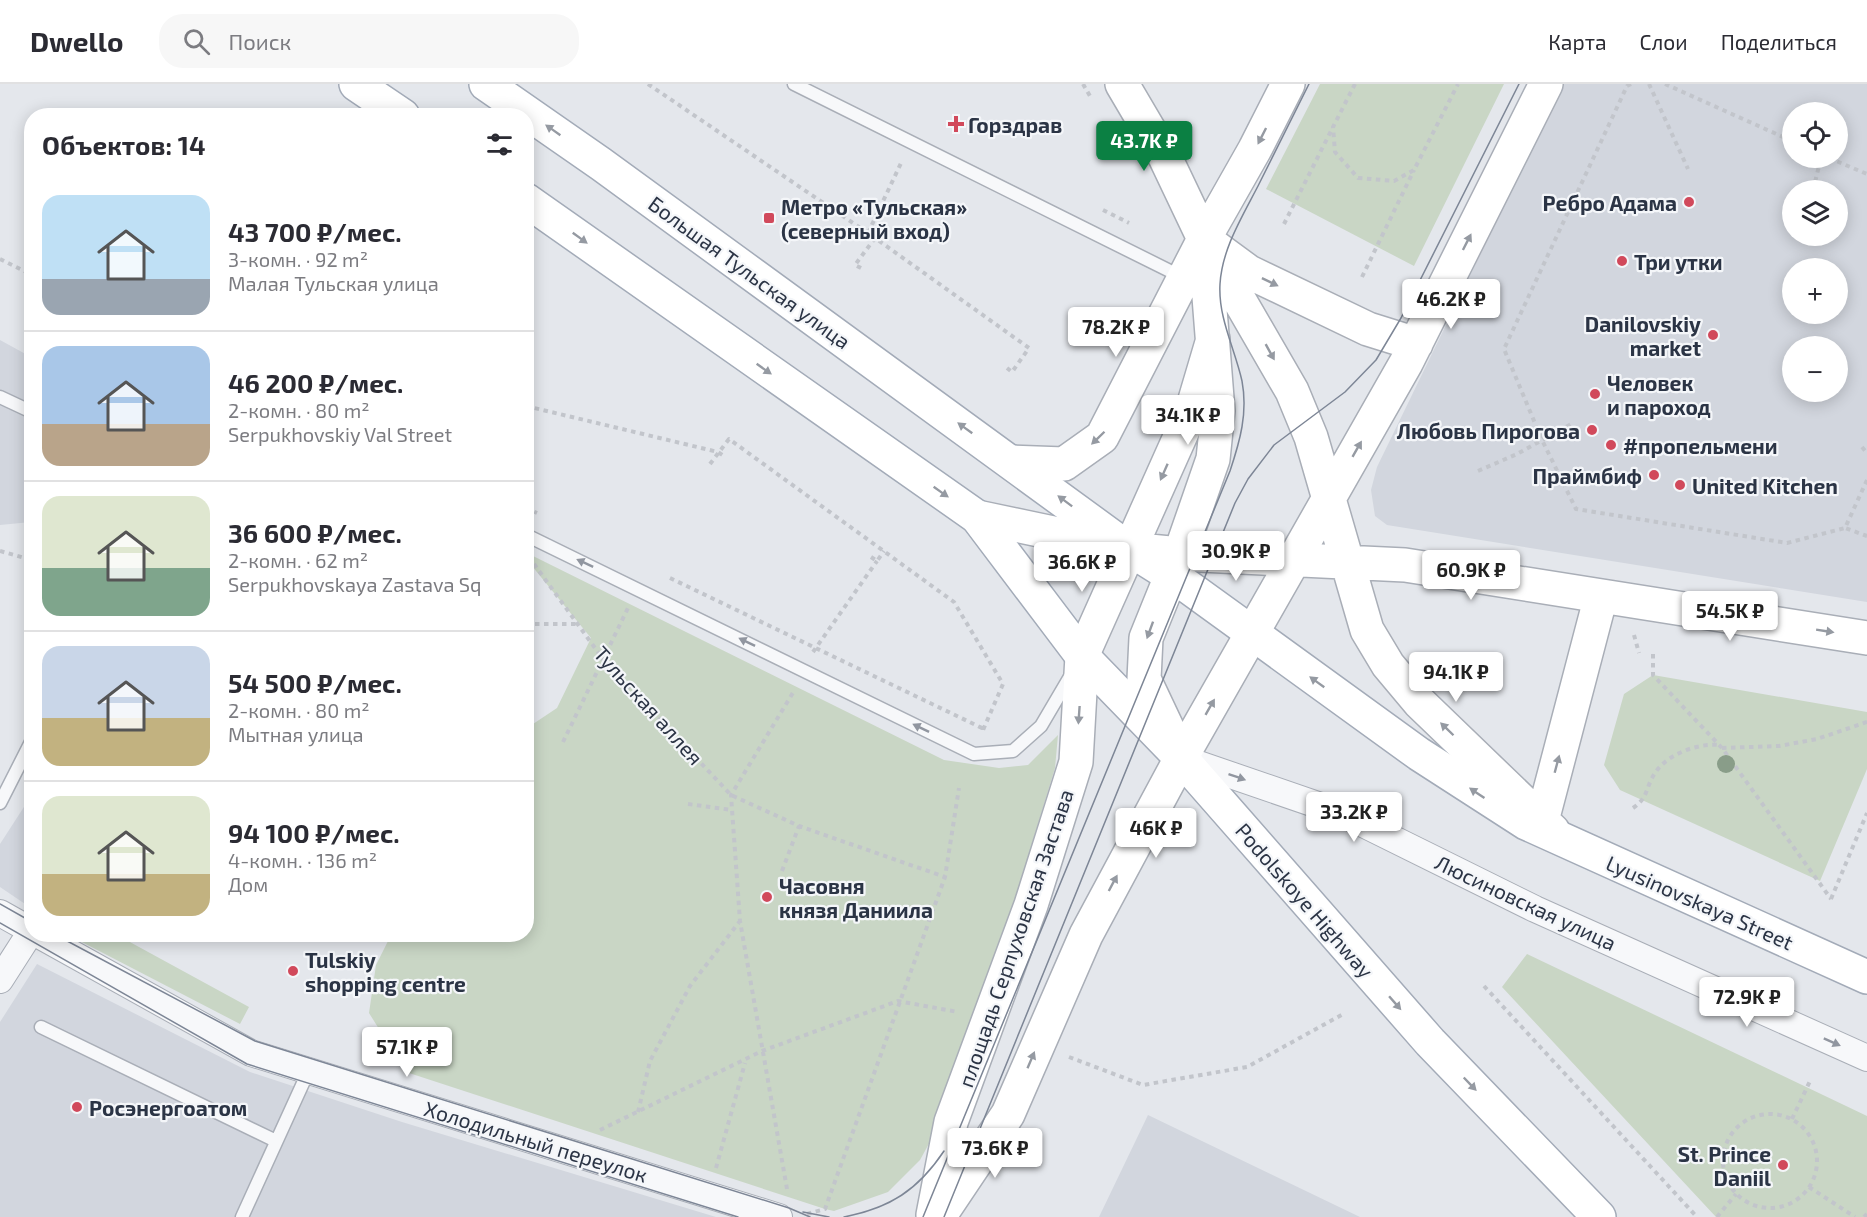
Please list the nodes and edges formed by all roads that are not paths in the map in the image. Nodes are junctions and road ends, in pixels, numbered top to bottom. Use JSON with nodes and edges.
{"nodes":[{"id":1,"x":356,"y":84,"type":"edge"},
{"id":2,"x":486,"y":84,"type":"edge"},
{"id":3,"x":794,"y":84,"type":"edge"},
{"id":4,"x":1122,"y":84,"type":"edge"},
{"id":5,"x":1288,"y":84,"type":"edge"},
{"id":6,"x":1546,"y":84,"type":"edge"},
{"id":7,"x":391,"y":108,"type":"edge"},
{"id":8,"x":520,"y":108,"type":"edge"},
{"id":9,"x":534,"y":117,"type":"edge"},
{"id":10,"x":534,"y":210,"type":"edge"},
{"id":11,"x":1204,"y":238,"type":"junction"},
{"id":12,"x":1185,"y":278,"type":"junction"},
{"id":13,"x":1213,"y":339,"type":"junction"},
{"id":14,"x":1416,"y":344,"type":"junction"},
{"id":15,"x":0,"y":397,"type":"edge"},
{"id":16,"x":24,"y":408,"type":"edge"},
{"id":17,"x":1012,"y":462,"type":"junction"},
{"id":18,"x":1329,"y":500,"type":"junction"},
{"id":19,"x":977,"y":517,"type":"junction"},
{"id":20,"x":534,"y":539,"type":"edge"},
{"id":21,"x":1129,"y":549,"type":"junction"},
{"id":22,"x":1294,"y":559,"type":"junction"},
{"id":23,"x":1346,"y":561,"type":"junction"},
{"id":24,"x":1176,"y":565,"type":"junction"},
{"id":25,"x":1601,"y":596,"type":"junction"},
{"id":26,"x":1252,"y":633,"type":"junction"},
{"id":27,"x":1867,"y":638,"type":"edge"},
{"id":28,"x":1082,"y":656,"type":"junction"},
{"id":29,"x":24,"y":756,"type":"edge"},
{"id":30,"x":1181,"y":758,"type":"junction"},
{"id":31,"x":0,"y":803,"type":"edge"},
{"id":32,"x":1554,"y":831,"type":"junction"},
{"id":33,"x":0,"y":913,"type":"edge"},
{"id":34,"x":24,"y":927,"type":"edge"},
{"id":35,"x":24,"y":942,"type":"edge"},
{"id":36,"x":51,"y":942,"type":"edge"},
{"id":37,"x":1867,"y":977,"type":"edge"},
{"id":38,"x":0,"y":980,"type":"edge"},
{"id":39,"x":41,"y":1027,"type":"dead end"},
{"id":40,"x":1867,"y":1058,"type":"edge"},
{"id":41,"x":309,"y":1070,"type":"junction"},
{"id":42,"x":276,"y":1141,"type":"junction"},
{"id":43,"x":242,"y":1217,"type":"edge"},
{"id":44,"x":778,"y":1217,"type":"edge"},
{"id":45,"x":933,"y":1217,"type":"edge"},
{"id":46,"x":939,"y":1217,"type":"edge"},
{"id":47,"x":1599,"y":1217,"type":"edge"}],
"edges":[{"from":1,"to":7,"type":"main road"},
{"from":8,"to":2,"type":"main road","name":"Большая Тульская улица","one_way":true},
{"from":3,"to":12,"type":"lane"},
{"from":4,"to":11,"type":"main road"},
{"from":5,"to":11,"type":"main road","one_way":true},
{"from":14,"to":6,"type":"main road","one_way":true},
{"from":17,"to":9,"type":"main road","name":"Большая Тульская улица","one_way":true},
{"from":10,"to":19,"type":"main road","one_way":true},
{"from":11,"to":12,"type":"main road"},
{"from":11,"to":13,"type":"main road"},
{"from":11,"to":14,"type":"main road","one_way":true},
{"from":11,"to":18,"type":"main road","one_way":true},
{"from":12,"to":17,"type":"main road","one_way":true},
{"from":13,"to":21,"type":"main road","one_way":true},
{"from":13,"to":24,"type":"main road"},
{"from":18,"to":14,"type":"main road","one_way":true},
{"from":15,"to":16,"type":"lane"},
{"from":21,"to":17,"type":"main road","name":"Большая Тульская улица","one_way":true},
{"from":18,"to":22,"type":"main road"},
{"from":18,"to":23,"type":"main road"},
{"from":19,"to":21,"type":"main road"},
{"from":19,"to":28,"type":"main road","name":"Podolskoye Highway"},
{"from":28,"to":20,"type":"lane","one_way":true},
{"from":21,"to":24,"type":"main road","name":"Большая Тульская улица"},
{"from":21,"to":28,"type":"main road"},
{"from":22,"to":23,"type":"main road"},
{"from":22,"to":24,"type":"main road"},
{"from":22,"to":26,"type":"main road"},
{"from":23,"to":25,"type":"main road"},
{"from":32,"to":23,"type":"main road","one_way":true},
{"from":24,"to":26,"type":"main road","name":"Большая Тульская улица"},
{"from":24,"to":30,"type":"main road","one_way":true},
{"from":25,"to":27,"type":"main road","one_way":true},
{"from":32,"to":25,"type":"main road","one_way":true},
{"from":30,"to":26,"type":"main road","one_way":true},
{"from":32,"to":26,"type":"main road","one_way":true},
{"from":28,"to":30,"type":"main road","name":"Podolskoye Highway"},
{"from":28,"to":45,"type":"main road","name":"площадь Серпуховская Застава","one_way":true},
{"from":29,"to":31,"type":"lane"},
{"from":30,"to":40,"type":"street","name":"Люсиновская улица","one_way":true},
{"from":46,"to":30,"type":"main road","one_way":true},
{"from":30,"to":47,"type":"main road","name":"Podolskoye Highway","one_way":true},
{"from":32,"to":37,"type":"main road","name":"Lyusinovskaya Street"},
{"from":33,"to":34,"type":"street"},
{"from":35,"to":38,"type":"street"},
{"from":36,"to":41,"type":"street","name":"Холодильный переулок"},
{"from":39,"to":42,"type":"lane"},
{"from":41,"to":42,"type":"lane"},
{"from":41,"to":44,"type":"street","name":"Холодильный переулок"},
{"from":42,"to":43,"type":"lane"}]}
